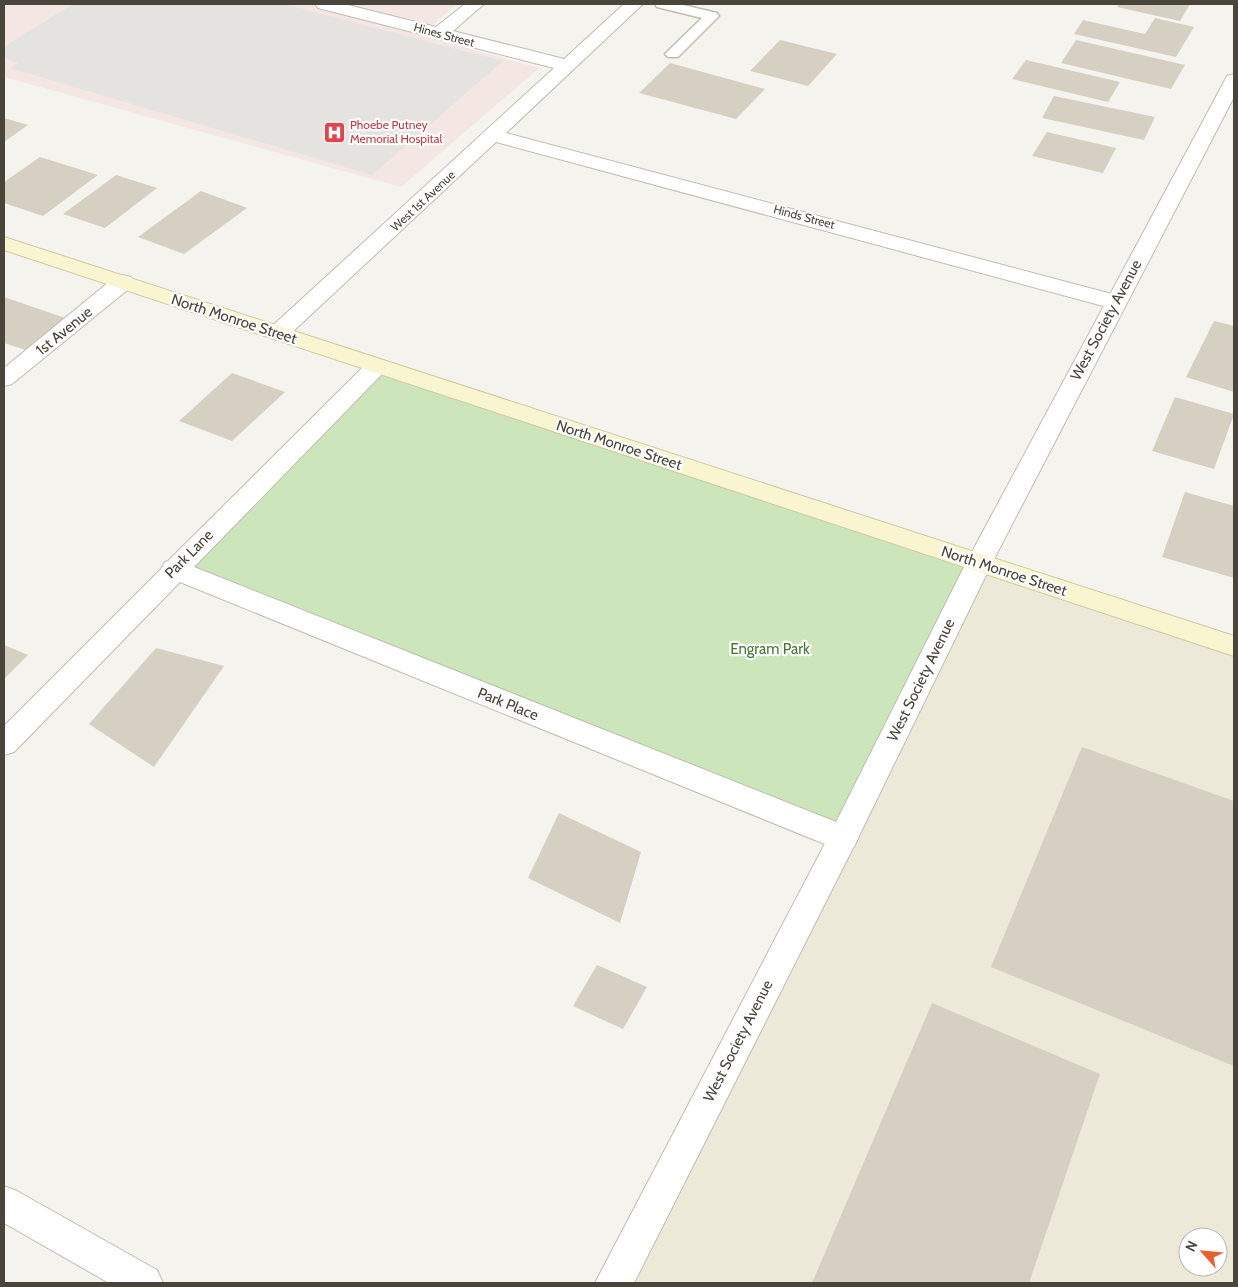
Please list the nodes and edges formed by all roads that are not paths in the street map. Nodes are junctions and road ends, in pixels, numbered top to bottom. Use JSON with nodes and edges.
{"nodes":[{"id":1,"x":324,"y":4,"type":"edge"},
{"id":2,"x":475,"y":4,"type":"edge"},
{"id":3,"x":634,"y":4,"type":"edge"},
{"id":4,"x":662,"y":4,"type":"edge"},
{"id":5,"x":439,"y":34,"type":"junction"},
{"id":6,"x":673,"y":54,"type":"dead end"},
{"id":7,"x":565,"y":65,"type":"junction"},
{"id":8,"x":1234,"y":80,"type":"edge"},
{"id":9,"x":492,"y":134,"type":"junction"},
{"id":10,"x":4,"y":243,"type":"edge"},
{"id":11,"x":123,"y":282,"type":"junction"},
{"id":12,"x":1115,"y":302,"type":"junction"},
{"id":13,"x":278,"y":333,"type":"junction"},
{"id":14,"x":377,"y":366,"type":"junction"},
{"id":15,"x":4,"y":379,"type":"edge"},
{"id":16,"x":979,"y":563,"type":"junction"},
{"id":17,"x":174,"y":569,"type":"junction"},
{"id":18,"x":1234,"y":646,"type":"edge"},
{"id":19,"x":4,"y":744,"type":"edge"},
{"id":20,"x":843,"y":838,"type":"junction"},
{"id":21,"x":4,"y":1203,"type":"edge"},
{"id":22,"x":144,"y":1283,"type":"edge"},
{"id":23,"x":614,"y":1283,"type":"edge"}],
"edges":[{"from":1,"to":5,"type":"street","name":"Hines Street"},
{"from":2,"to":5,"type":"street"},
{"from":3,"to":7,"type":"street","name":"West 1st Avenue"},
{"from":4,"to":6,"type":"lane"},
{"from":5,"to":7,"type":"street","name":"Hines Street"},
{"from":7,"to":9,"type":"street","name":"West 1st Avenue"},
{"from":8,"to":12,"type":"street","name":"West Society Avenue"},
{"from":9,"to":12,"type":"street","name":"Hinds Street"},
{"from":9,"to":13,"type":"street","name":"West 1st Avenue"},
{"from":10,"to":11,"type":"main road","name":"North Monroe Street"},
{"from":11,"to":13,"type":"main road","name":"North Monroe Street"},
{"from":11,"to":15,"type":"street","name":"1st Avenue"},
{"from":12,"to":16,"type":"street","name":"West Society Avenue"},
{"from":13,"to":14,"type":"main road","name":"North Monroe Street"},
{"from":14,"to":16,"type":"main road","name":"North Monroe Street"},
{"from":14,"to":17,"type":"street","name":"Park Lane"},
{"from":16,"to":18,"type":"main road","name":"North Monroe Street"},
{"from":16,"to":20,"type":"street","name":"West Society Avenue"},
{"from":17,"to":19,"type":"street","name":"Park Lane"},
{"from":17,"to":20,"type":"street","name":"Park Place"},
{"from":20,"to":23,"type":"street","name":"West Society Avenue"},
{"from":21,"to":22,"type":"street"}]}
